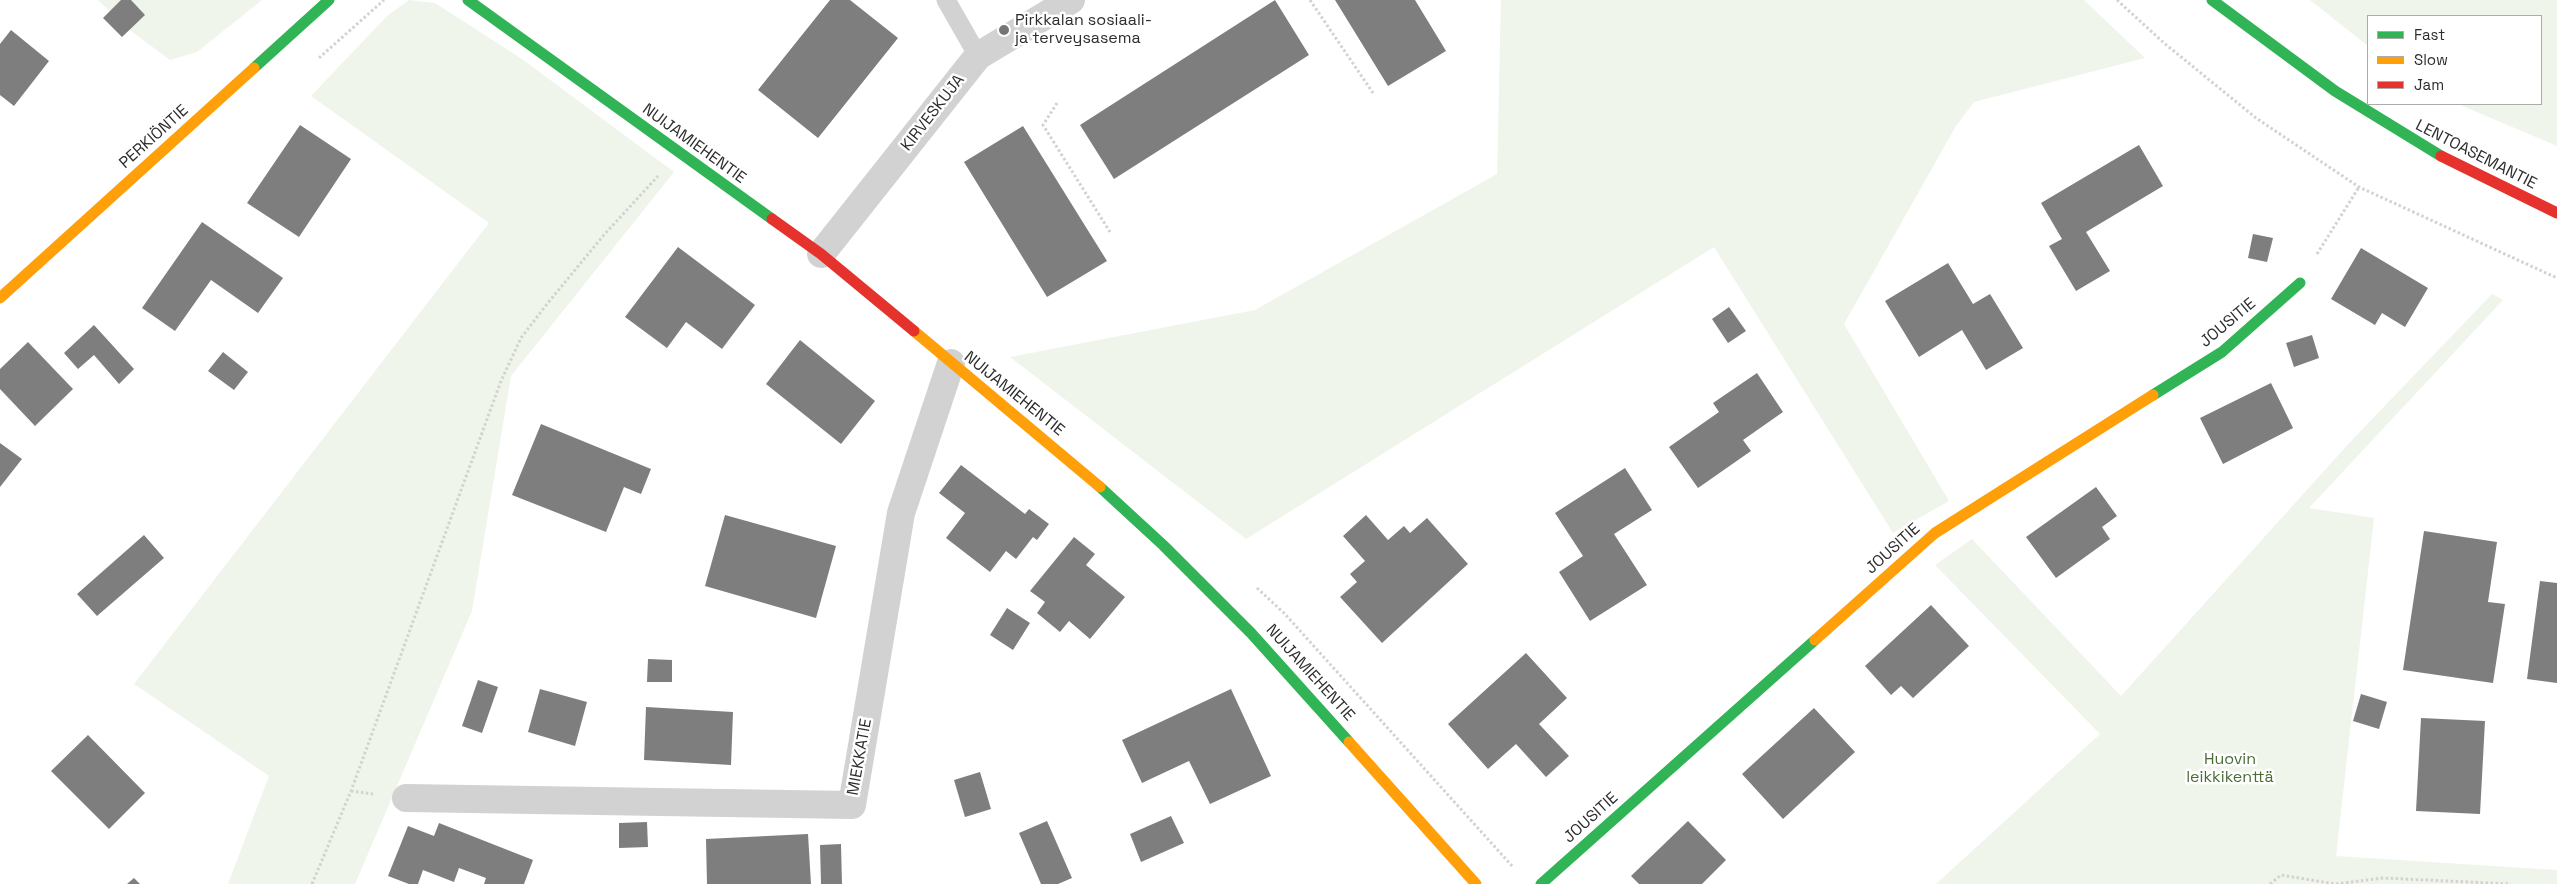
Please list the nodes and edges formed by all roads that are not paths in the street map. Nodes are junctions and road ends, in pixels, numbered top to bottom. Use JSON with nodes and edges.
{"nodes":[{"id":1,"x":329,"y":0,"type":"edge"},
{"id":2,"x":468,"y":0,"type":"edge"},
{"id":3,"x":946,"y":0,"type":"edge"},
{"id":4,"x":1071,"y":0,"type":"edge"},
{"id":5,"x":2212,"y":0,"type":"edge"},
{"id":6,"x":978,"y":56,"type":"junction"},
{"id":7,"x":2557,"y":213,"type":"edge"},
{"id":8,"x":821,"y":254,"type":"junction"},
{"id":9,"x":2300,"y":283,"type":"road end"},
{"id":10,"x":0,"y":298,"type":"edge"},
{"id":11,"x":951,"y":363,"type":"junction"},
{"id":12,"x":406,"y":798,"type":"dead end"},
{"id":13,"x":1476,"y":884,"type":"edge"},
{"id":14,"x":1541,"y":884,"type":"edge"}],
"edges":[{"from":1,"to":10,"type":"street","name":"PERKIÖNTIE"},
{"from":2,"to":8,"type":"street","name":"NUIJAMIEHENTIE"},
{"from":3,"to":6,"type":"lane"},
{"from":4,"to":6,"type":"street","name":"KIRVESKUJA"},
{"from":5,"to":7,"type":"street","name":"LENTOASEMANTIE"},
{"from":6,"to":8,"type":"street","name":"KIRVESKUJA"},
{"from":8,"to":11,"type":"street","name":"NUIJAMIEHENTIE"},
{"from":9,"to":14,"type":"street","name":"JOUSITIE"},
{"from":11,"to":12,"type":"street","name":"MIEKKATIE"},
{"from":11,"to":13,"type":"street","name":"NUIJAMIEHENTIE"}]}
